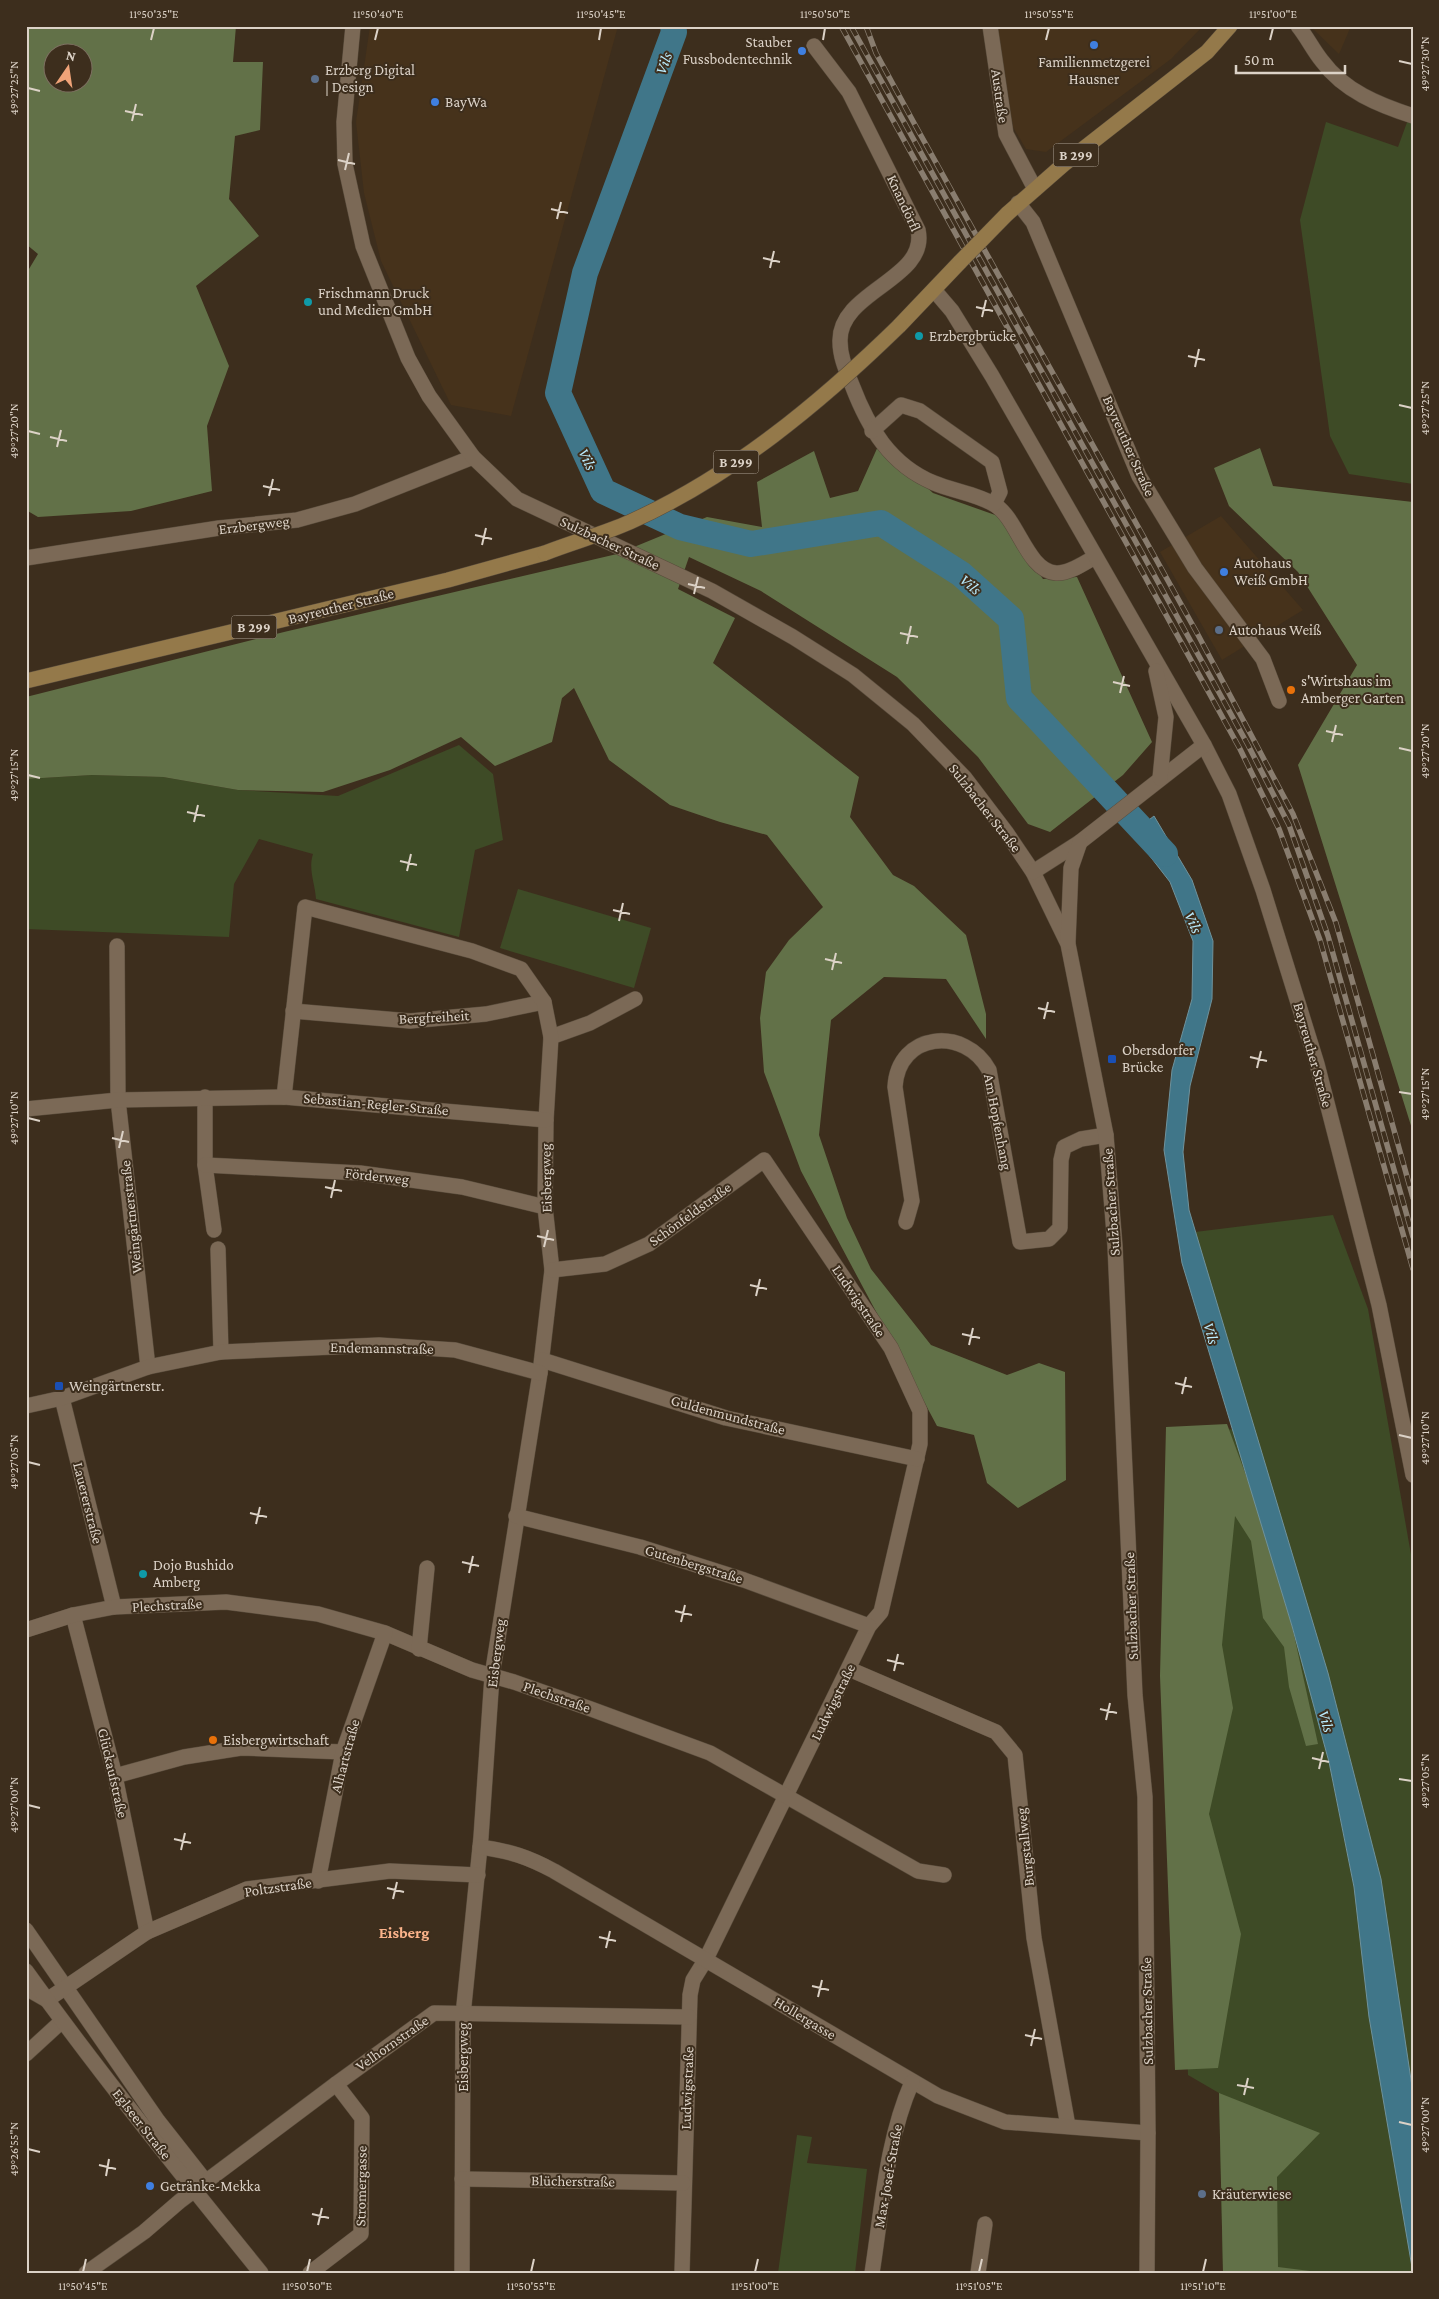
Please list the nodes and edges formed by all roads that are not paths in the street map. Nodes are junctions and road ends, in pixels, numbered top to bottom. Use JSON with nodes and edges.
{"nodes":[{"id":1,"x":353,"y":26,"type":"edge"},
{"id":2,"x":990,"y":26,"type":"edge"},
{"id":3,"x":1230,"y":26,"type":"edge"},
{"id":4,"x":1298,"y":26,"type":"edge"},
{"id":5,"x":814,"y":46,"type":"dead end"},
{"id":6,"x":1413,"y":116,"type":"edge"},
{"id":7,"x":1035,"y":189,"type":"junction"},
{"id":8,"x":1018,"y":203,"type":"junction"},
{"id":9,"x":934,"y":290,"type":"junction"},
{"id":10,"x":872,"y":431,"type":"junction"},
{"id":11,"x":473,"y":457,"type":"junction"},
{"id":12,"x":994,"y":504,"type":"junction"},
{"id":13,"x":1095,"y":557,"type":"junction"},
{"id":14,"x":26,"y":558,"type":"edge"},
{"id":15,"x":1152,"y":655,"type":"junction"},
{"id":16,"x":26,"y":682,"type":"edge"},
{"id":17,"x":1280,"y":701,"type":"dead end"},
{"id":18,"x":1204,"y":745,"type":"junction"},
{"id":19,"x":1160,"y":778,"type":"junction"},
{"id":20,"x":1080,"y":842,"type":"junction"},
{"id":21,"x":1033,"y":872,"type":"junction"},
{"id":22,"x":1068,"y":944,"type":"junction"},
{"id":23,"x":117,"y":946,"type":"dead end"},
{"id":24,"x":635,"y":998,"type":"dead end"},
{"id":25,"x":544,"y":1002,"type":"junction"},
{"id":26,"x":293,"y":1011,"type":"junction"},
{"id":27,"x":551,"y":1037,"type":"junction"},
{"id":28,"x":206,"y":1097,"type":"junction"},
{"id":29,"x":284,"y":1097,"type":"junction"},
{"id":30,"x":118,"y":1100,"type":"junction"},
{"id":31,"x":26,"y":1109,"type":"edge"},
{"id":32,"x":546,"y":1120,"type":"junction"},
{"id":33,"x":1106,"y":1135,"type":"junction"},
{"id":34,"x":764,"y":1160,"type":"joint"},
{"id":35,"x":205,"y":1165,"type":"junction"},
{"id":36,"x":545,"y":1207,"type":"junction"},
{"id":37,"x":906,"y":1222,"type":"dead end"},
{"id":38,"x":214,"y":1230,"type":"dead end"},
{"id":39,"x":218,"y":1250,"type":"dead end"},
{"id":40,"x":552,"y":1270,"type":"junction"},
{"id":41,"x":221,"y":1352,"type":"junction"},
{"id":42,"x":541,"y":1366,"type":"junction"},
{"id":43,"x":148,"y":1368,"type":"junction"},
{"id":44,"x":62,"y":1398,"type":"junction"},
{"id":45,"x":26,"y":1406,"type":"edge"},
{"id":46,"x":917,"y":1459,"type":"junction"},
{"id":47,"x":1413,"y":1475,"type":"edge"},
{"id":48,"x":516,"y":1516,"type":"junction"},
{"id":49,"x":427,"y":1568,"type":"dead end"},
{"id":50,"x":114,"y":1607,"type":"junction"},
{"id":51,"x":73,"y":1615,"type":"junction"},
{"id":52,"x":869,"y":1626,"type":"junction"},
{"id":53,"x":26,"y":1630,"type":"edge"},
{"id":54,"x":385,"y":1633,"type":"junction"},
{"id":55,"x":419,"y":1649,"type":"junction"},
{"id":56,"x":849,"y":1670,"type":"junction"},
{"id":57,"x":492,"y":1676,"type":"junction"},
{"id":58,"x":343,"y":1752,"type":"junction"},
{"id":59,"x":115,"y":1776,"type":"junction"},
{"id":60,"x":786,"y":1798,"type":"junction"},
{"id":61,"x":480,"y":1847,"type":"junction"},
{"id":62,"x":944,"y":1874,"type":"dead end"},
{"id":63,"x":478,"y":1875,"type":"junction"},
{"id":64,"x":318,"y":1881,"type":"junction"},
{"id":65,"x":26,"y":1930,"type":"edge"},
{"id":66,"x":147,"y":1932,"type":"junction"},
{"id":67,"x":706,"y":1959,"type":"junction"},
{"id":68,"x":26,"y":1972,"type":"edge"},
{"id":69,"x":67,"y":1987,"type":"junction"},
{"id":70,"x":26,"y":1988,"type":"edge"},
{"id":71,"x":47,"y":2000,"type":"junction"},
{"id":72,"x":463,"y":2015,"type":"junction"},
{"id":73,"x":689,"y":2017,"type":"junction"},
{"id":74,"x":62,"y":2021,"type":"junction"},
{"id":75,"x":26,"y":2054,"type":"edge"},
{"id":76,"x":912,"y":2082,"type":"junction"},
{"id":77,"x":336,"y":2084,"type":"junction"},
{"id":78,"x":1068,"y":2126,"type":"junction"},
{"id":79,"x":1148,"y":2133,"type":"junction"},
{"id":80,"x":462,"y":2179,"type":"junction"},
{"id":81,"x":683,"y":2183,"type":"junction"},
{"id":82,"x":200,"y":2186,"type":"junction"},
{"id":83,"x":985,"y":2224,"type":"dead end"},
{"id":84,"x":86,"y":2273,"type":"edge"},
{"id":85,"x":261,"y":2273,"type":"edge"},
{"id":86,"x":310,"y":2273,"type":"edge"},
{"id":87,"x":462,"y":2273,"type":"edge"},
{"id":88,"x":682,"y":2273,"type":"edge"},
{"id":89,"x":872,"y":2273,"type":"edge"},
{"id":90,"x":978,"y":2273,"type":"edge"},
{"id":91,"x":1147,"y":2273,"type":"edge"}],
"edges":[{"from":1,"to":11,"type":"street","name":"Sulzbacher Straße"},
{"from":2,"to":7,"type":"street","name":"Austraße"},
{"from":3,"to":7,"type":"main road","number":"B 299"},
{"from":4,"to":6,"type":"street"},
{"from":5,"to":10,"type":"street","name":"Knandörfl"},
{"from":7,"to":8,"type":"main road","number":"B 299"},
{"from":8,"to":9,"type":"main road","number":"B 299","bridge":true},
{"from":8,"to":17,"type":"street","name":"Bayreuther Straße"},
{"from":9,"to":13,"type":"street","name":"Bayreuther Straße"},
{"from":9,"to":16,"type":"main road","name":"Bayreuther Straße","number":"B 299","bridge":true},
{"from":10,"to":12,"type":"street","name":"Knandörfl"},
{"from":10,"to":12,"type":"street"},
{"from":11,"to":14,"type":"street","name":"Erzbergweg"},
{"from":11,"to":21,"type":"street","name":"Sulzbacher Straße"},
{"from":12,"to":13,"type":"street","name":"Knandörfl"},
{"from":13,"to":15,"type":"street","name":"Bayreuther Straße"},
{"from":15,"to":18,"type":"street","name":"Bayreuther Straße"},
{"from":15,"to":19,"type":"street","name":"Bayreuther Straße"},
{"from":18,"to":19,"type":"street"},
{"from":18,"to":47,"type":"street","name":"Bayreuther Straße"},
{"from":19,"to":20,"type":"street"},
{"from":20,"to":21,"type":"street"},
{"from":20,"to":22,"type":"street","name":"Sulzbacher Straße"},
{"from":21,"to":22,"type":"street","name":"Sulzbacher Straße"},
{"from":22,"to":33,"type":"street","name":"Sulzbacher Straße"},
{"from":23,"to":30,"type":"street","name":"Weingärtnerstraße"},
{"from":24,"to":27,"type":"street"},
{"from":25,"to":26,"type":"street","name":"Bergfreiheit"},
{"from":25,"to":26,"type":"street","name":"Eisbergweg"},
{"from":25,"to":27,"type":"street","name":"Eisbergweg"},
{"from":26,"to":29,"type":"street"},
{"from":27,"to":32,"type":"street","name":"Eisbergweg"},
{"from":28,"to":29,"type":"street","name":"Sebastian-Regler-Straße"},
{"from":28,"to":30,"type":"street","name":"Sebastian-Regler-Straße"},
{"from":28,"to":35,"type":"street"},
{"from":29,"to":32,"type":"street","name":"Sebastian-Regler-Straße"},
{"from":30,"to":31,"type":"street","name":"Sebastian-Regler-Straße"},
{"from":30,"to":43,"type":"street","name":"Weingärtnerstraße"},
{"from":32,"to":36,"type":"street","name":"Eisbergweg"},
{"from":33,"to":37,"type":"street","name":"Am Hopfenhang"},
{"from":33,"to":79,"type":"street","name":"Sulzbacher Straße"},
{"from":34,"to":40,"type":"street","name":"Schönfeldstraße"},
{"from":34,"to":46,"type":"street","name":"Ludwigstraße"},
{"from":35,"to":36,"type":"street","name":"Förderweg"},
{"from":35,"to":38,"type":"street"},
{"from":36,"to":40,"type":"street","name":"Eisbergweg"},
{"from":39,"to":41,"type":"street"},
{"from":40,"to":42,"type":"street","name":"Eisbergweg"},
{"from":41,"to":42,"type":"street","name":"Endemannstraße"},
{"from":41,"to":43,"type":"street","name":"Endemannstraße"},
{"from":42,"to":46,"type":"street","name":"Guldenmundstraße"},
{"from":42,"to":48,"type":"street","name":"Eisbergweg"},
{"from":43,"to":44,"type":"street","name":"Endemannstraße"},
{"from":44,"to":45,"type":"street","name":"Endemannstraße"},
{"from":44,"to":50,"type":"street","name":"Lauererstraße"},
{"from":46,"to":52,"type":"street","name":"Ludwigstraße"},
{"from":48,"to":52,"type":"street","name":"Gutenbergstraße"},
{"from":48,"to":57,"type":"street","name":"Eisbergweg"},
{"from":49,"to":55,"type":"street"},
{"from":50,"to":51,"type":"street","name":"Plechstraße"},
{"from":50,"to":54,"type":"street","name":"Plechstraße"},
{"from":51,"to":53,"type":"street","name":"Plechstraße"},
{"from":51,"to":59,"type":"street","name":"Glückaufstraße"},
{"from":52,"to":56,"type":"street","name":"Ludwigstraße"},
{"from":54,"to":55,"type":"street","name":"Plechstraße"},
{"from":54,"to":58,"type":"street","name":"Alhartstraße"},
{"from":55,"to":57,"type":"street","name":"Plechstraße"},
{"from":56,"to":60,"type":"street","name":"Ludwigstraße"},
{"from":56,"to":78,"type":"street","name":"Burgstallweg"},
{"from":57,"to":60,"type":"street","name":"Plechstraße"},
{"from":57,"to":61,"type":"street","name":"Eisbergweg"},
{"from":58,"to":59,"type":"street"},
{"from":58,"to":64,"type":"street","name":"Alhartstraße"},
{"from":59,"to":66,"type":"street","name":"Glückaufstraße"},
{"from":60,"to":62,"type":"street","name":"Plechstraße"},
{"from":60,"to":67,"type":"street","name":"Ludwigstraße"},
{"from":61,"to":63,"type":"street","name":"Eisbergweg"},
{"from":61,"to":67,"type":"street","name":"Hollergasse"},
{"from":63,"to":64,"type":"street","name":"Poltzstraße"},
{"from":63,"to":72,"type":"street","name":"Eisbergweg"},
{"from":64,"to":66,"type":"street","name":"Poltzstraße"},
{"from":65,"to":69,"type":"street","name":"Eglseer Straße"},
{"from":66,"to":69,"type":"street","name":"Poltzstraße"},
{"from":67,"to":73,"type":"street","name":"Ludwigstraße"},
{"from":67,"to":76,"type":"street","name":"Hollergasse"},
{"from":68,"to":71,"type":"street","name":"Eglseer Straße"},
{"from":69,"to":71,"type":"street","name":"Poltzstraße"},
{"from":69,"to":82,"type":"street","name":"Eglseer Straße"},
{"from":70,"to":71,"type":"street"},
{"from":71,"to":74,"type":"street","name":"Eglseer Straße"},
{"from":72,"to":73,"type":"street","name":"Velhornstraße"},
{"from":72,"to":77,"type":"street","name":"Velhornstraße"},
{"from":72,"to":80,"type":"street","name":"Eisbergweg"},
{"from":73,"to":81,"type":"street","name":"Ludwigstraße"},
{"from":74,"to":75,"type":"street"},
{"from":74,"to":82,"type":"street","name":"Eglseer Straße"},
{"from":76,"to":78,"type":"street","name":"Hollergasse"},
{"from":76,"to":89,"type":"street","name":"Max-Josef-Straße"},
{"from":77,"to":82,"type":"street","name":"Velhornstraße"},
{"from":77,"to":86,"type":"street","name":"Stromergasse"},
{"from":78,"to":79,"type":"street","name":"Hollergasse"},
{"from":79,"to":91,"type":"street","name":"Sulzbacher Straße"},
{"from":80,"to":81,"type":"street","name":"Blücherstraße"},
{"from":80,"to":87,"type":"street","name":"Eisbergweg"},
{"from":81,"to":88,"type":"street","name":"Ludwigstraße"},
{"from":82,"to":84,"type":"street","name":"Velhornstraße"},
{"from":82,"to":85,"type":"street","name":"Eglseer Straße"},
{"from":83,"to":90,"type":"street"}]}
